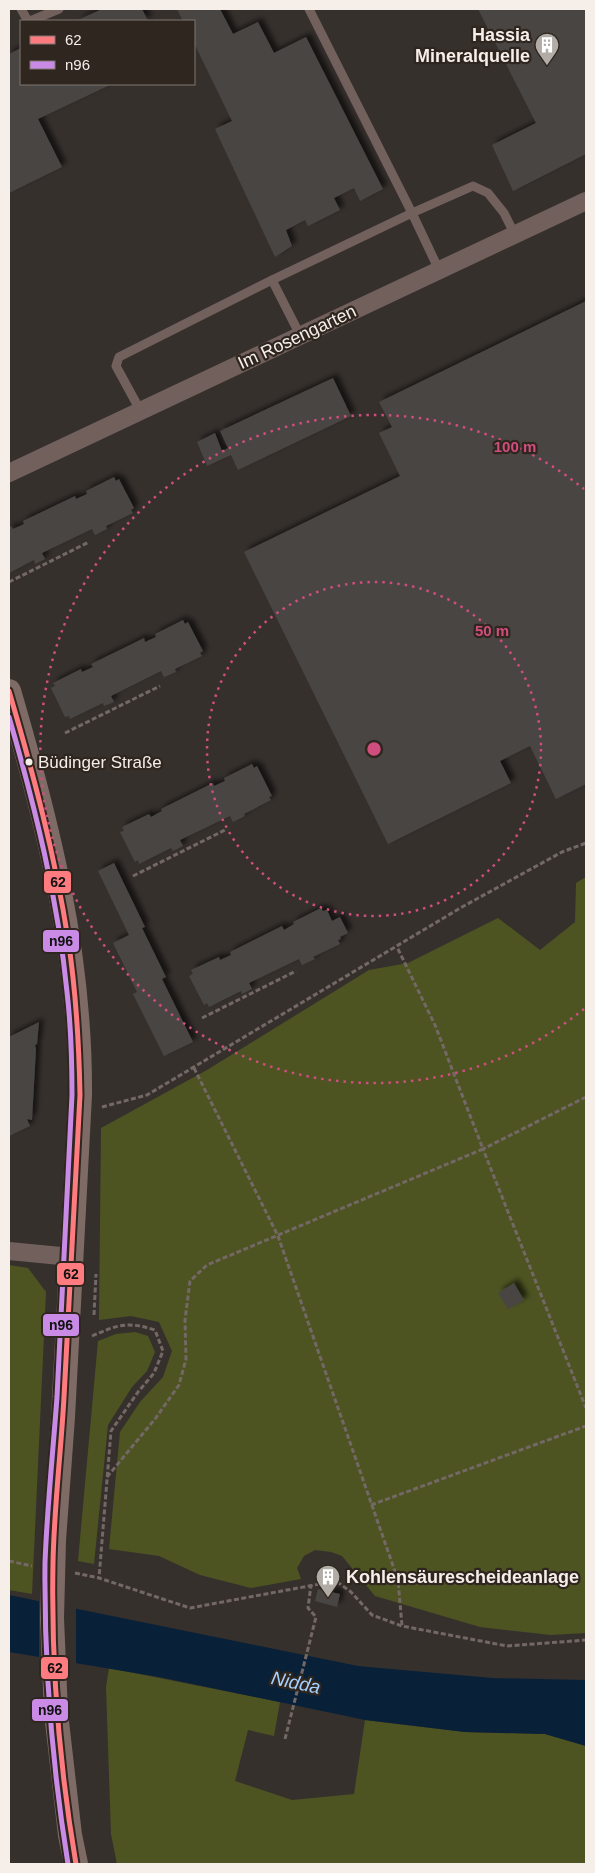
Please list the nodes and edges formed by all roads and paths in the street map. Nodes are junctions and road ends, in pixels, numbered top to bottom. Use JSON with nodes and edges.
{"nodes":[{"id":1,"x":21,"y":9,"type":"edge"},
{"id":2,"x":60,"y":9,"type":"edge"},
{"id":3,"x":309,"y":9,"type":"edge"},
{"id":4,"x":28,"y":20,"type":"edge"},
{"id":5,"x":32,"y":20,"type":"edge"},
{"id":6,"x":586,"y":201,"type":"edge"},
{"id":7,"x":412,"y":213,"type":"junction"},
{"id":8,"x":515,"y":234,"type":"junction"},
{"id":9,"x":439,"y":270,"type":"junction"},
{"id":10,"x":272,"y":280,"type":"junction"},
{"id":11,"x":300,"y":335,"type":"junction"},
{"id":12,"x":140,"y":410,"type":"junction"},
{"id":13,"x":9,"y":473,"type":"edge"},
{"id":14,"x":89,"y":542,"type":"dead end"},
{"id":15,"x":9,"y":582,"type":"edge"},
{"id":16,"x":160,"y":686,"type":"dead end"},
{"id":17,"x":9,"y":690,"type":"edge"},
{"id":18,"x":65,"y":734,"type":"dead end"},
{"id":19,"x":227,"y":829,"type":"dead end"},
{"id":20,"x":586,"y":843,"type":"edge"},
{"id":21,"x":133,"y":876,"type":"dead end"},
{"id":22,"x":397,"y":947,"type":"junction"},
{"id":23,"x":296,"y":971,"type":"dead end"},
{"id":24,"x":202,"y":1018,"type":"dead end"},
{"id":25,"x":194,"y":1068,"type":"junction"},
{"id":26,"x":586,"y":1098,"type":"edge"},
{"id":27,"x":88,"y":1102,"type":"junction"},
{"id":28,"x":483,"y":1149,"type":"junction"},
{"id":29,"x":278,"y":1236,"type":"junction"},
{"id":30,"x":9,"y":1251,"type":"edge"},
{"id":31,"x":71,"y":1257,"type":"junction"},
{"id":32,"x":92,"y":1336,"type":"dead end"},
{"id":33,"x":586,"y":1408,"type":"edge"},
{"id":34,"x":586,"y":1426,"type":"edge"},
{"id":35,"x":107,"y":1477,"type":"junction"},
{"id":36,"x":371,"y":1505,"type":"junction"},
{"id":37,"x":311,"y":1585,"type":"junction"},
{"id":38,"x":402,"y":1626,"type":"junction"},
{"id":39,"x":586,"y":1640,"type":"edge"},
{"id":40,"x":285,"y":1739,"type":"dead end"},
{"id":41,"x":76,"y":1864,"type":"edge"}],
"edges":[{"from":1,"to":4,"type":"lane"},
{"from":2,"to":5,"type":"lane"},
{"from":3,"to":7,"type":"lane"},
{"from":6,"to":8,"type":"street","name":"Im Rosengarten"},
{"from":7,"to":8,"type":"lane"},
{"from":7,"to":9,"type":"lane"},
{"from":7,"to":10,"type":"lane"},
{"from":8,"to":9,"type":"street","name":"Im Rosengarten"},
{"from":9,"to":11,"type":"street","name":"Im Rosengarten"},
{"from":10,"to":11,"type":"lane"},
{"from":10,"to":12,"type":"lane"},
{"from":11,"to":12,"type":"street","name":"Im Rosengarten"},
{"from":12,"to":13,"type":"street","name":"Im Rosengarten"},
{"from":14,"to":15,"type":"path"},
{"from":16,"to":18,"type":"path"},
{"from":17,"to":27,"type":"main road"},
{"from":19,"to":21,"type":"path"},
{"from":20,"to":22,"type":"path"},
{"from":22,"to":25,"type":"path"},
{"from":22,"to":28,"type":"path"},
{"from":23,"to":24,"type":"path"},
{"from":25,"to":27,"type":"path"},
{"from":25,"to":29,"type":"path"},
{"from":26,"to":28,"type":"path"},
{"from":27,"to":31,"type":"main road"},
{"from":28,"to":29,"type":"path"},
{"from":28,"to":33,"type":"path"},
{"from":29,"to":35,"type":"path"},
{"from":29,"to":36,"type":"path"},
{"from":30,"to":31,"type":"street"},
{"from":31,"to":41,"type":"main road","bridge":true},
{"from":32,"to":35,"type":"path"},
{"from":34,"to":36,"type":"path"},
{"from":35,"to":37,"type":"path"},
{"from":36,"to":38,"type":"path"},
{"from":37,"to":38,"type":"path"},
{"from":37,"to":40,"type":"path"},
{"from":38,"to":39,"type":"path"}]}
